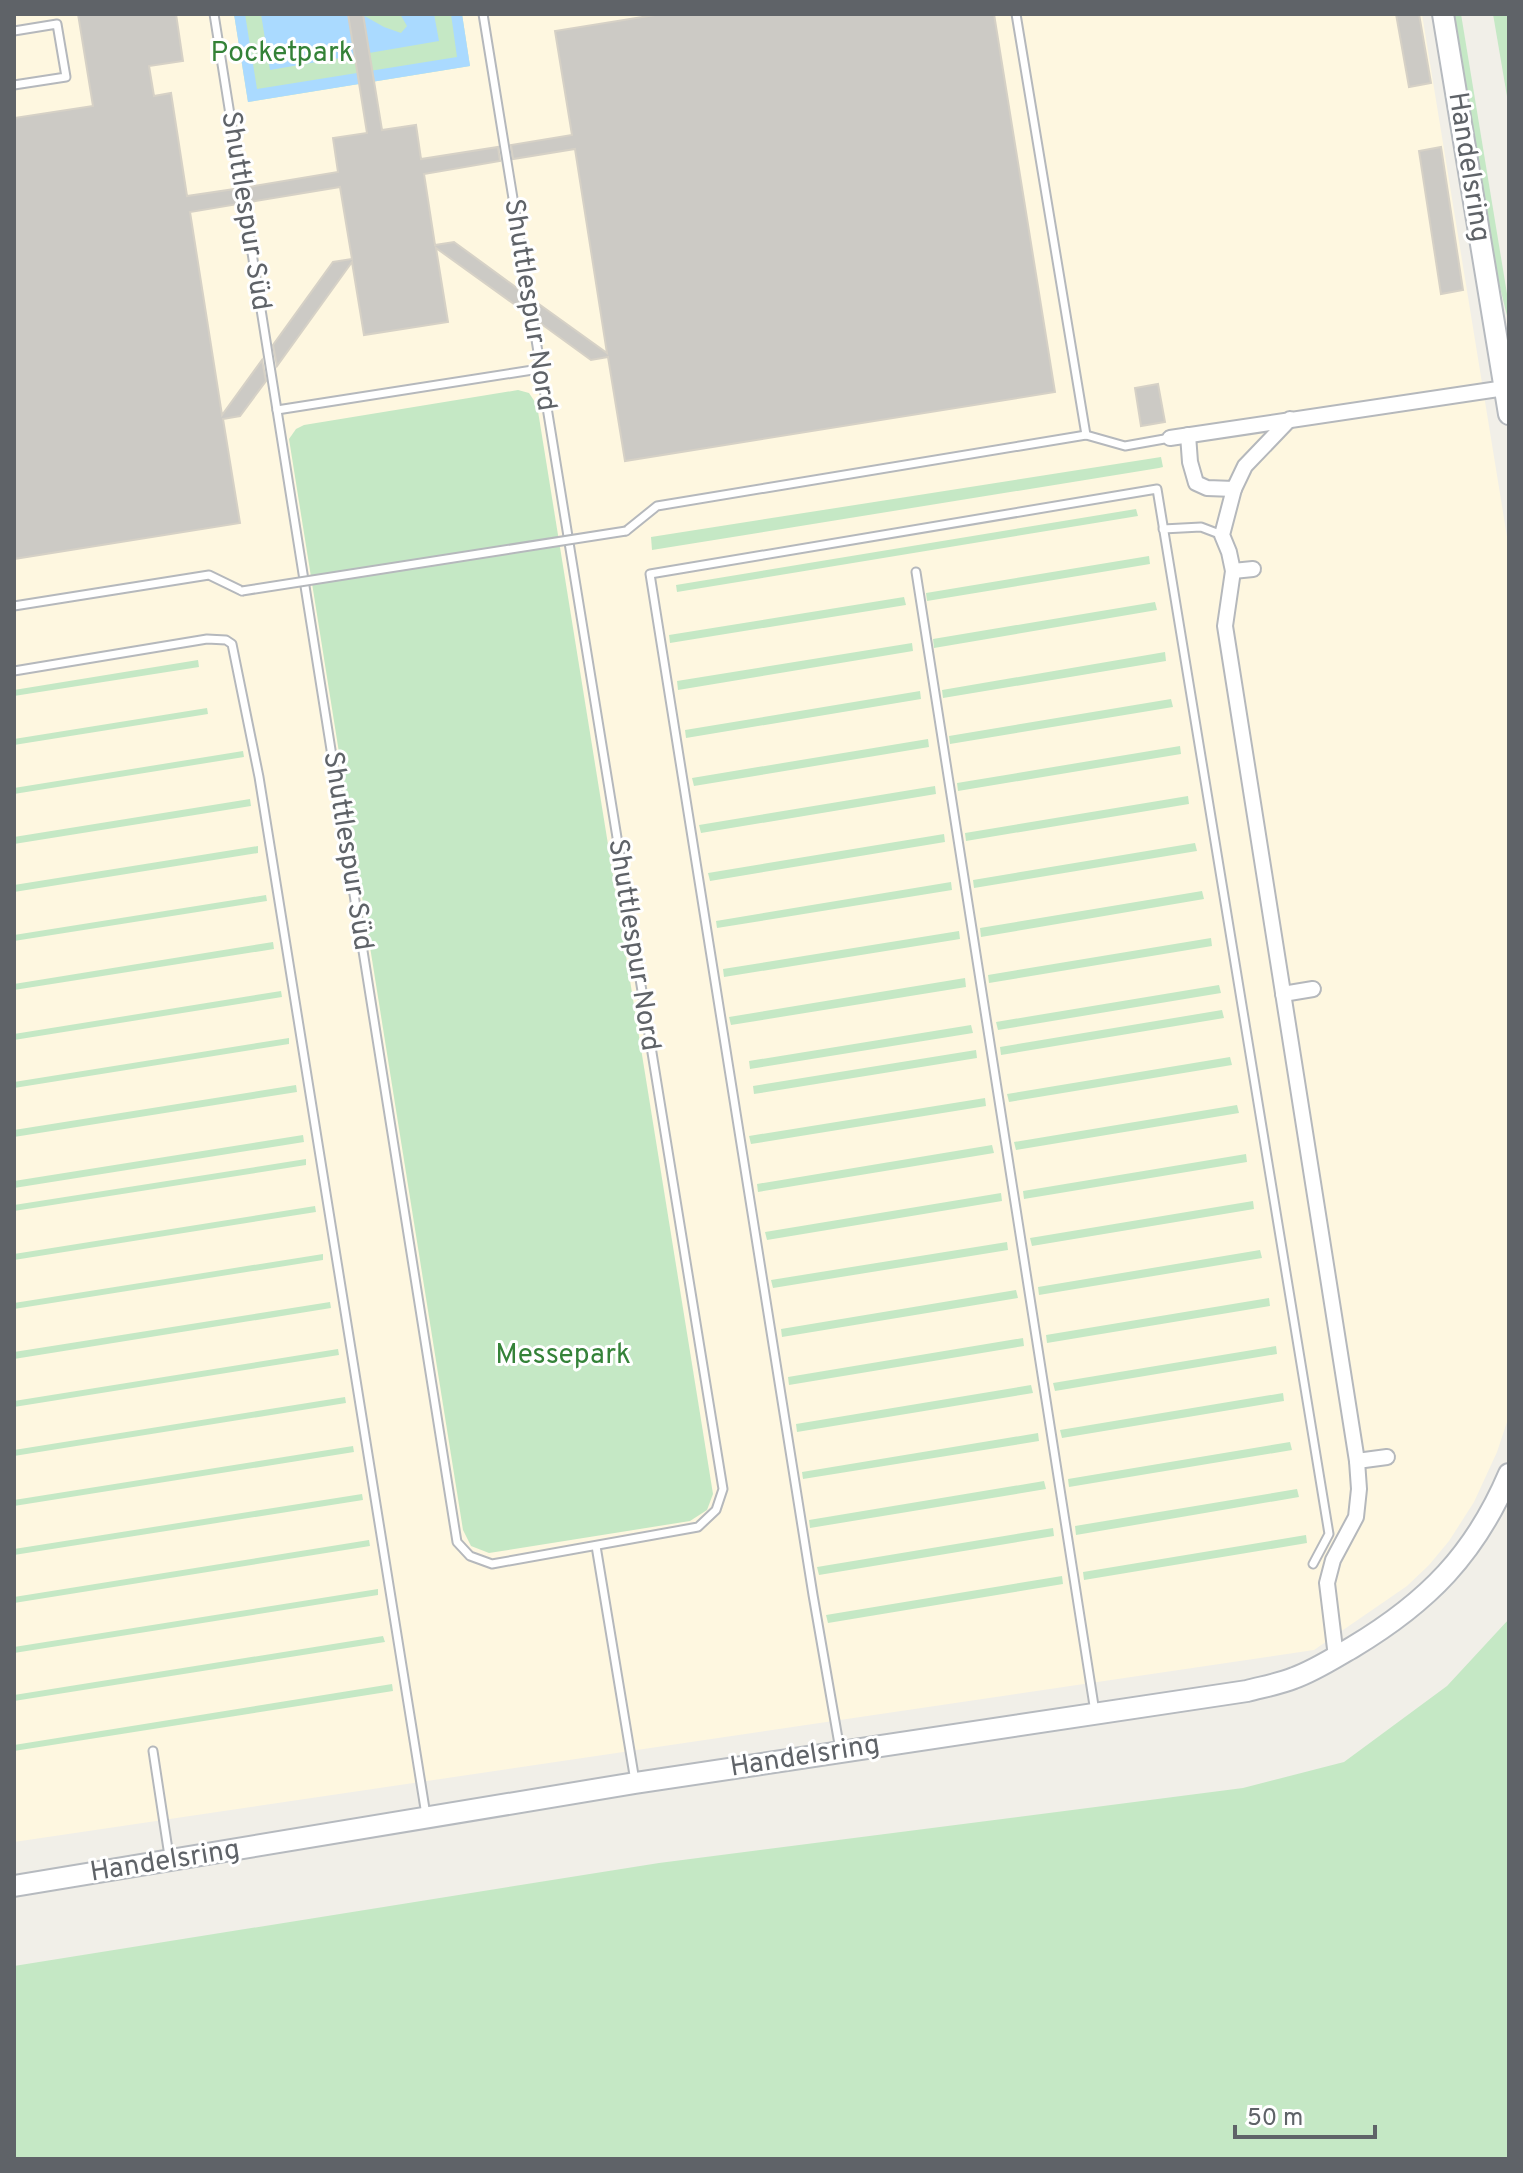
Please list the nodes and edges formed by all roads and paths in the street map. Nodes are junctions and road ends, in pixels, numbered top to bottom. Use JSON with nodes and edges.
{"nodes":[{"id":1,"x":214,"y":14,"type":"edge"},
{"id":2,"x":483,"y":14,"type":"edge"},
{"id":3,"x":1016,"y":14,"type":"edge"},
{"id":4,"x":1443,"y":14,"type":"edge"},
{"id":5,"x":14,"y":31,"type":"edge"},
{"id":6,"x":14,"y":85,"type":"edge"},
{"id":7,"x":539,"y":369,"type":"junction"},
{"id":8,"x":1505,"y":388,"type":"junction"},
{"id":9,"x":277,"y":410,"type":"junction"},
{"id":10,"x":1509,"y":414,"type":"edge"},
{"id":11,"x":1290,"y":419,"type":"junction"},
{"id":12,"x":1086,"y":435,"type":"junction"},
{"id":13,"x":1188,"y":435,"type":"junction"},
{"id":14,"x":1170,"y":438,"type":"joint"},
{"id":15,"x":1234,"y":489,"type":"junction"},
{"id":16,"x":1163,"y":529,"type":"junction"},
{"id":17,"x":1222,"y":535,"type":"junction"},
{"id":18,"x":1253,"y":569,"type":"dead end"},
{"id":19,"x":1233,"y":571,"type":"junction"},
{"id":20,"x":916,"y":572,"type":"dead end"},
{"id":21,"x":14,"y":606,"type":"edge"},
{"id":22,"x":14,"y":671,"type":"edge"},
{"id":23,"x":1313,"y":989,"type":"dead end"},
{"id":24,"x":1283,"y":994,"type":"junction"},
{"id":25,"x":1387,"y":1457,"type":"dead end"},
{"id":26,"x":1357,"y":1461,"type":"junction"},
{"id":27,"x":1509,"y":1474,"type":"edge"},
{"id":28,"x":596,"y":1546,"type":"junction"},
{"id":29,"x":1313,"y":1564,"type":"dead end"},
{"id":30,"x":1336,"y":1657,"type":"junction"},
{"id":31,"x":1095,"y":1713,"type":"junction"},
{"id":32,"x":153,"y":1751,"type":"dead end"},
{"id":33,"x":841,"y":1752,"type":"junction"},
{"id":34,"x":635,"y":1783,"type":"junction"},
{"id":35,"x":427,"y":1819,"type":"junction"},
{"id":36,"x":170,"y":1861,"type":"junction"},
{"id":37,"x":14,"y":1886,"type":"edge"}],
"edges":[{"from":1,"to":9,"type":"lane","name":"Shuttlespur Süd"},
{"from":2,"to":7,"type":"lane","name":"Shuttlespur Nord"},
{"from":3,"to":12,"type":"lane"},
{"from":4,"to":8,"type":"main road","name":"Handelsring"},
{"from":5,"to":6,"type":"lane"},
{"from":7,"to":9,"type":"lane"},
{"from":7,"to":28,"type":"lane","name":"Shuttlespur Nord"},
{"from":8,"to":10,"type":"main road","name":"Handelsring"},
{"from":8,"to":11,"type":"street"},
{"from":9,"to":28,"type":"lane","name":"Shuttlespur Süd"},
{"from":11,"to":13,"type":"street"},
{"from":11,"to":15,"type":"street"},
{"from":12,"to":14,"type":"lane"},
{"from":12,"to":21,"type":"lane","bridge":true},
{"from":13,"to":14,"type":"street"},
{"from":13,"to":15,"type":"street"},
{"from":15,"to":17,"type":"street"},
{"from":16,"to":17,"type":"lane"},
{"from":16,"to":29,"type":"lane"},
{"from":16,"to":33,"type":"lane"},
{"from":17,"to":19,"type":"street"},
{"from":18,"to":19,"type":"street"},
{"from":19,"to":24,"type":"street"},
{"from":20,"to":31,"type":"lane"},
{"from":22,"to":35,"type":"lane"},
{"from":23,"to":24,"type":"street"},
{"from":24,"to":26,"type":"street"},
{"from":25,"to":26,"type":"street"},
{"from":26,"to":30,"type":"street"},
{"from":27,"to":30,"type":"main road","name":"Handelsring"},
{"from":28,"to":34,"type":"lane"},
{"from":30,"to":31,"type":"main road","name":"Handelsring"},
{"from":31,"to":33,"type":"main road","name":"Handelsring"},
{"from":32,"to":36,"type":"lane"},
{"from":33,"to":34,"type":"main road","name":"Handelsring"},
{"from":34,"to":35,"type":"main road","name":"Handelsring"},
{"from":35,"to":36,"type":"main road","name":"Handelsring"},
{"from":36,"to":37,"type":"main road","name":"Handelsring"}]}
